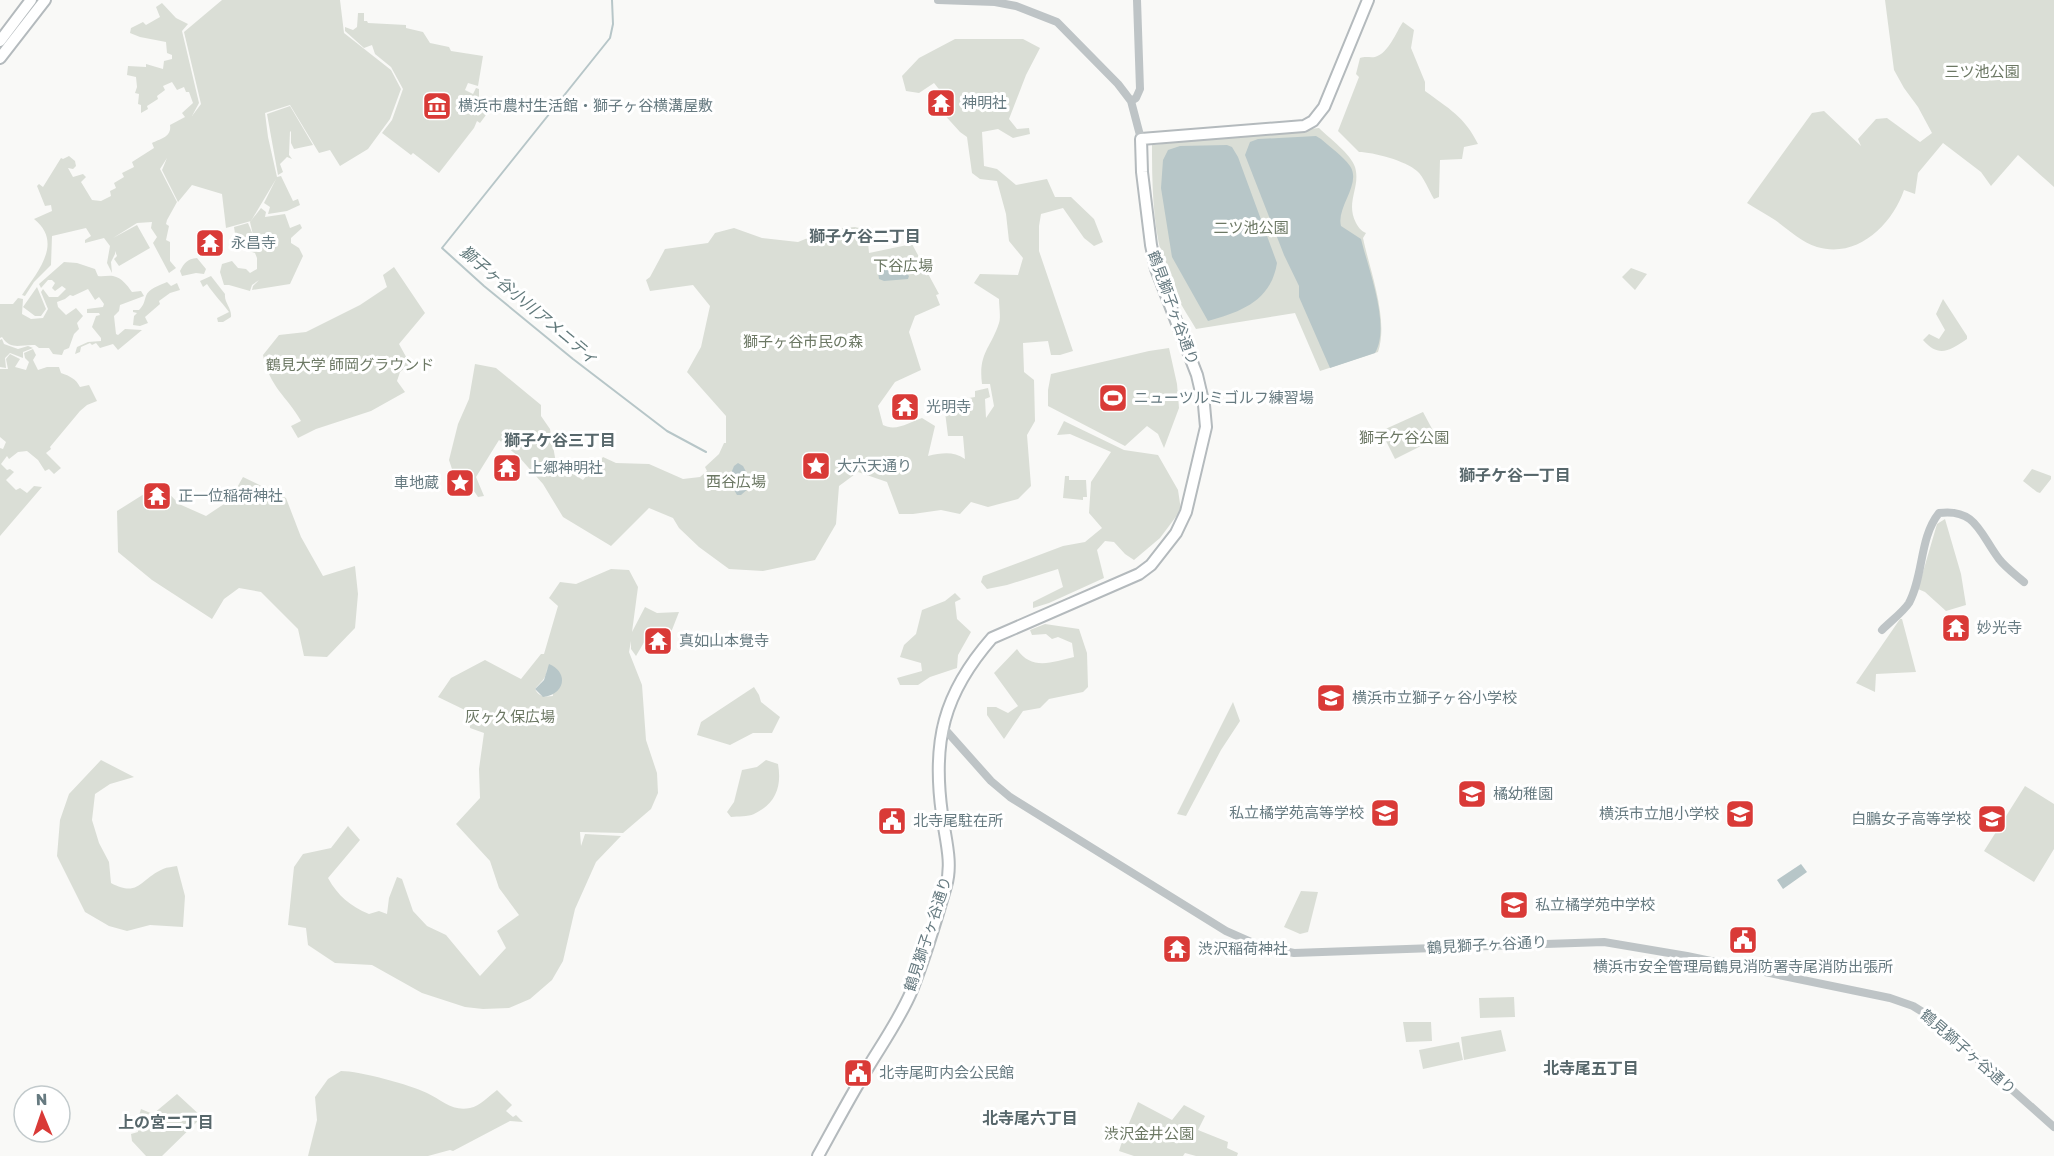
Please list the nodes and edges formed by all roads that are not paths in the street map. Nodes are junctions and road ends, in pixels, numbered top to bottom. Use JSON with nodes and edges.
{"nodes":[{"id":1,"x":31,"y":0,"type":"edge"},
{"id":2,"x":45,"y":0,"type":"edge"},
{"id":3,"x":938,"y":0,"type":"edge"},
{"id":4,"x":1137,"y":0,"type":"edge"},
{"id":5,"x":1368,"y":0,"type":"edge"},
{"id":6,"x":0,"y":41,"type":"edge"},
{"id":7,"x":0,"y":58,"type":"edge"},
{"id":8,"x":1131,"y":101,"type":"junction"},
{"id":9,"x":1141,"y":139,"type":"junction"},
{"id":10,"x":2024,"y":582,"type":"dead end"},
{"id":11,"x":1882,"y":630,"type":"dead end"},
{"id":12,"x":942,"y":726,"type":"junction"},
{"id":13,"x":2054,"y":1126,"type":"edge"},
{"id":14,"x":818,"y":1156,"type":"edge"}],
"edges":[{"from":1,"to":6,"type":"main road"},
{"from":2,"to":7,"type":"main road"},
{"from":3,"to":8,"type":"street"},
{"from":4,"to":8,"type":"street"},
{"from":5,"to":9,"type":"main road"},
{"from":8,"to":9,"type":"street"},
{"from":9,"to":12,"type":"main road","name":"鶴見獅子ヶ谷通り"},
{"from":10,"to":11,"type":"street"},
{"from":12,"to":13,"type":"street","name":"鶴見獅子ヶ谷通り"},
{"from":12,"to":14,"type":"main road","name":"鶴見獅子ヶ谷通り"}]}
